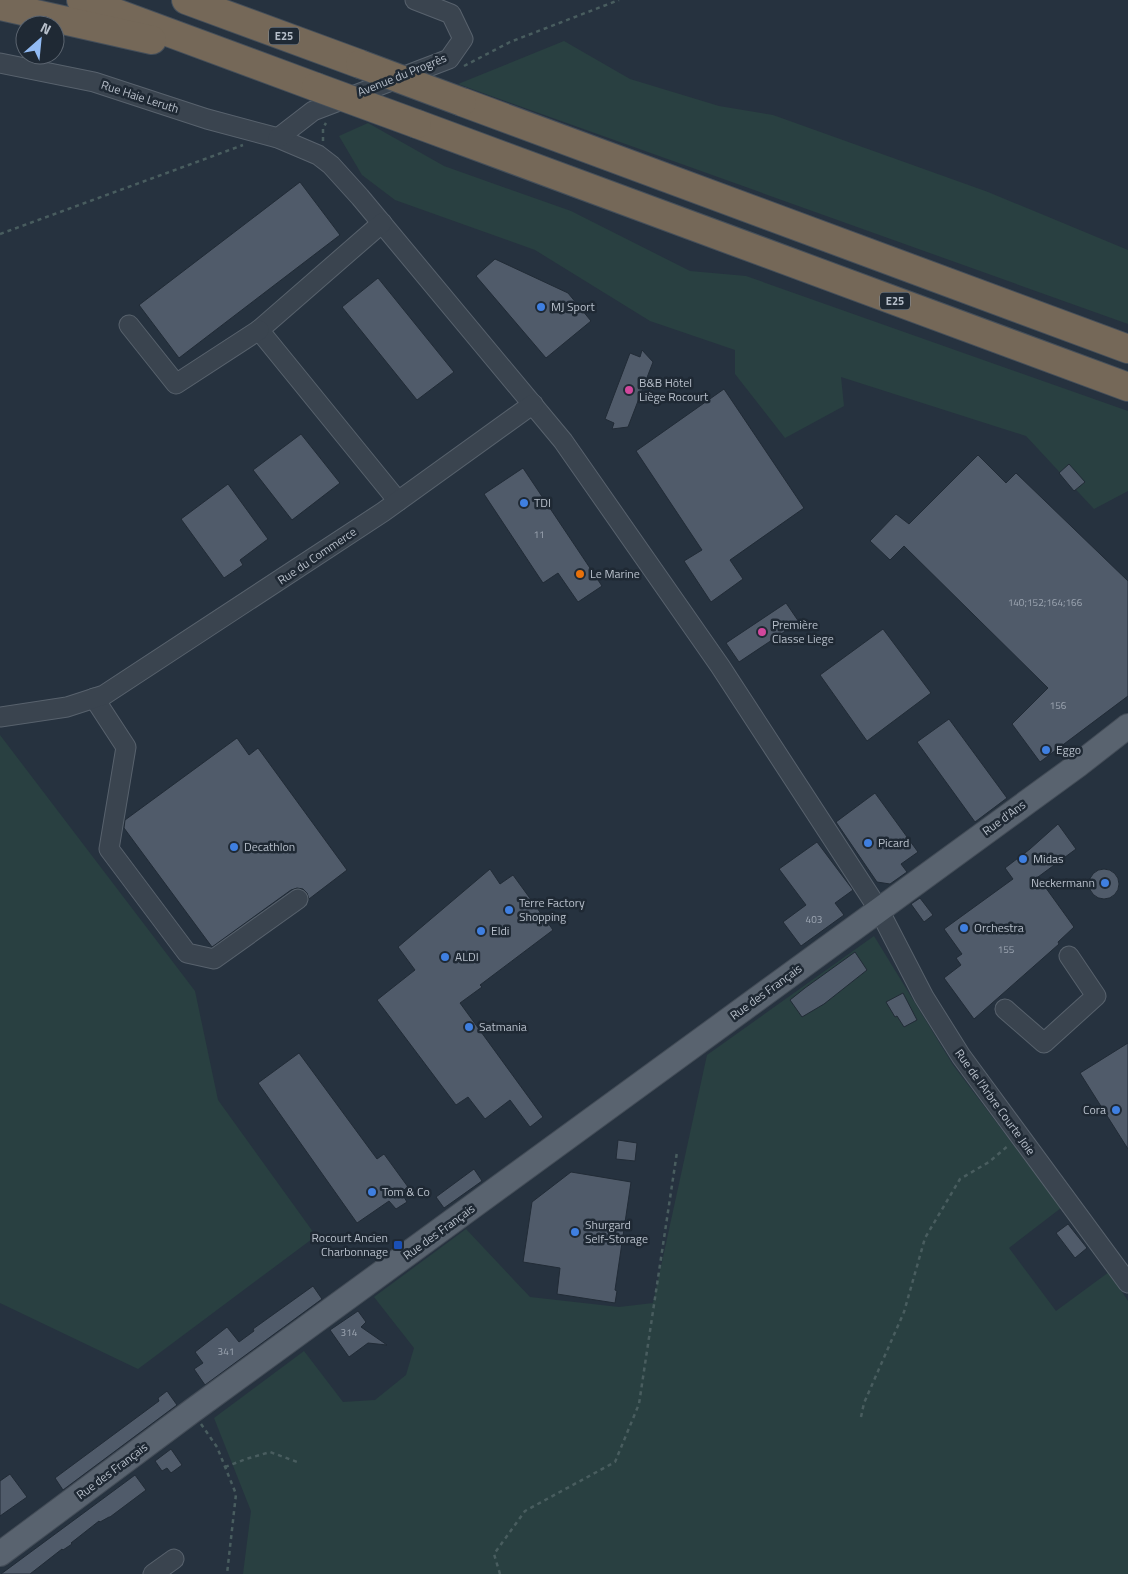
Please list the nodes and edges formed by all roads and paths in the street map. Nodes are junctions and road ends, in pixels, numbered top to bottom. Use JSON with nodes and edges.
{"nodes":[{"id":1,"x":81,"y":0,"type":"edge"},
{"id":2,"x":415,"y":0,"type":"edge"},
{"id":3,"x":619,"y":0,"type":"edge"},
{"id":4,"x":198,"y":3,"type":"edge"},
{"id":5,"x":0,"y":6,"type":"edge"},
{"id":6,"x":193,"y":41,"type":"junction"},
{"id":7,"x":0,"y":63,"type":"edge"},
{"id":8,"x":462,"y":67,"type":"dead end"},
{"id":9,"x":278,"y":138,"type":"junction"},
{"id":10,"x":213,"y":155,"type":"dead end"},
{"id":11,"x":382,"y":223,"type":"junction"},
{"id":12,"x":0,"y":234,"type":"edge"},
{"id":13,"x":129,"y":324,"type":"dead end"},
{"id":14,"x":259,"y":330,"type":"junction"},
{"id":15,"x":1128,"y":349,"type":"edge"},
{"id":16,"x":1128,"y":387,"type":"edge"},
{"id":17,"x":533,"y":404,"type":"junction"},
{"id":18,"x":398,"y":501,"type":"junction"},
{"id":19,"x":94,"y":698,"type":"junction"},
{"id":20,"x":0,"y":716,"type":"edge"},
{"id":21,"x":1128,"y":726,"type":"edge"},
{"id":22,"x":298,"y":899,"type":"dead end"},
{"id":23,"x":879,"y":910,"type":"junction"},
{"id":24,"x":1069,"y":956,"type":"dead end"},
{"id":25,"x":1005,"y":1009,"type":"dead end"},
{"id":26,"x":1020,"y":1136,"type":"junction"},
{"id":27,"x":676,"y":1152,"type":"dead end"},
{"id":28,"x":1128,"y":1283,"type":"edge"},
{"id":29,"x":860,"y":1417,"type":"dead end"},
{"id":30,"x":206,"y":1431,"type":"dead end"},
{"id":31,"x":300,"y":1463,"type":"dead end"},
{"id":32,"x":225,"y":1467,"type":"junction"},
{"id":33,"x":0,"y":1554,"type":"edge"},
{"id":34,"x":174,"y":1559,"type":"dead end"},
{"id":35,"x":153,"y":1574,"type":"edge"},
{"id":36,"x":227,"y":1574,"type":"edge"},
{"id":37,"x":500,"y":1574,"type":"edge"}],
"edges":[{"from":1,"to":6,"type":"highway","number":"E25"},
{"from":2,"to":9,"type":"street","name":"Avenue du Progrès"},
{"from":3,"to":8,"type":"path"},
{"from":4,"to":15,"type":"highway","number":"E25","bridge":true},
{"from":5,"to":6,"type":"highway"},
{"from":6,"to":16,"type":"highway","number":"E25","bridge":true},
{"from":7,"to":9,"type":"street","name":"Rue Haie Leruth"},
{"from":9,"to":11,"type":"street","name":"Rue Haie Leruth"},
{"from":10,"to":12,"type":"path"},
{"from":11,"to":14,"type":"street"},
{"from":11,"to":17,"type":"street","name":"Rue Haie Leruth"},
{"from":13,"to":14,"type":"street"},
{"from":14,"to":18,"type":"street"},
{"from":17,"to":18,"type":"street","name":"Rue du Commerce"},
{"from":17,"to":23,"type":"street","name":"Rue de l'Arbre Courte Joie"},
{"from":18,"to":19,"type":"street","name":"Rue du Commerce"},
{"from":19,"to":20,"type":"street","name":"Rue du Commerce"},
{"from":19,"to":22,"type":"street"},
{"from":21,"to":23,"type":"main road","name":"Rue d'Ans"},
{"from":23,"to":26,"type":"street","name":"Rue de l'Arbre Courte Joie"},
{"from":23,"to":33,"type":"main road","name":"Rue des Français"},
{"from":24,"to":25,"type":"street"},
{"from":26,"to":28,"type":"street","name":"Rue de l'Arbre Courte Joie"},
{"from":26,"to":29,"type":"path"},
{"from":27,"to":37,"type":"path"},
{"from":30,"to":32,"type":"path"},
{"from":31,"to":32,"type":"path"},
{"from":32,"to":36,"type":"path"},
{"from":34,"to":35,"type":"street"}]}
